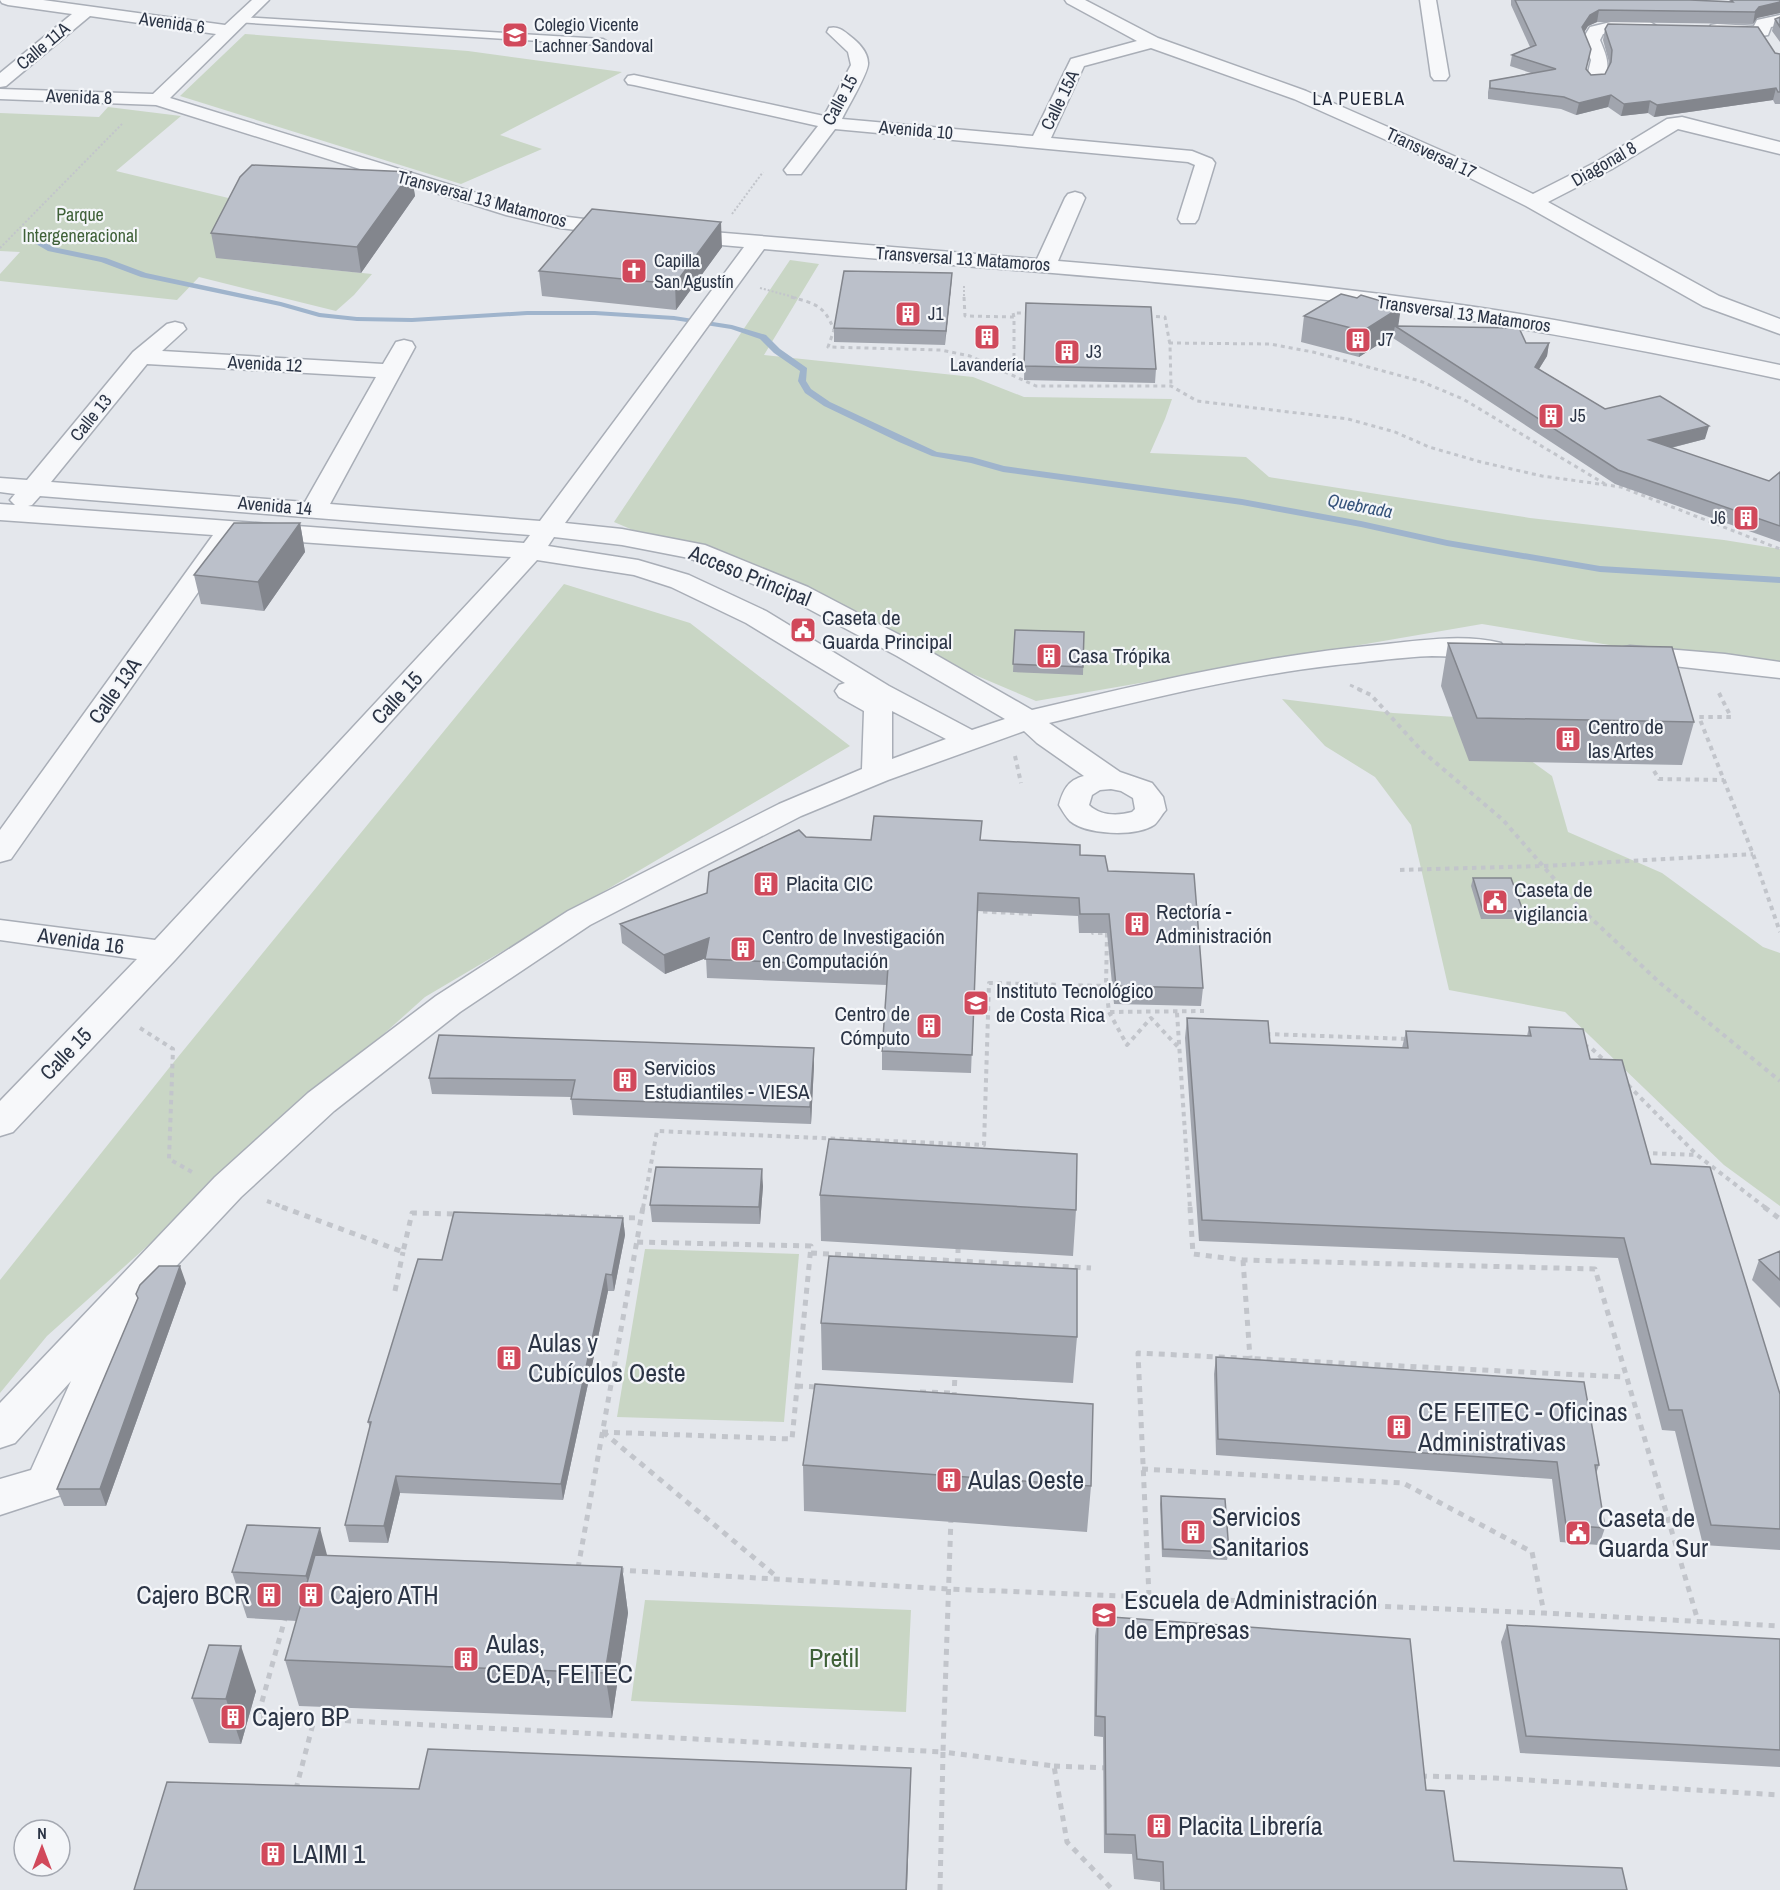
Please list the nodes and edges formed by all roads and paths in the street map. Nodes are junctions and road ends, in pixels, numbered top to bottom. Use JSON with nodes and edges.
{"nodes":[{"id":1,"x":8,"y":0,"type":"edge"},
{"id":2,"x":261,"y":0,"type":"edge"},
{"id":3,"x":1073,"y":0,"type":"edge"},
{"id":4,"x":1428,"y":0,"type":"edge"},
{"id":5,"x":86,"y":11,"type":"junction"},
{"id":6,"x":1780,"y":20,"type":"edge"},
{"id":7,"x":235,"y":25,"type":"junction"},
{"id":8,"x":1672,"y":28,"type":"edge"},
{"id":9,"x":1706,"y":29,"type":"edge"},
{"id":10,"x":1762,"y":31,"type":"junction"},
{"id":11,"x":835,"y":32,"type":"dead end"},
{"id":12,"x":603,"y":42,"type":"dead end"},
{"id":13,"x":1152,"y":42,"type":"junction"},
{"id":14,"x":1774,"y":50,"type":"edge"},
{"id":15,"x":1440,"y":76,"type":"dead end"},
{"id":16,"x":634,"y":80,"type":"dead end"},
{"id":17,"x":1595,"y":81,"type":"edge"},
{"id":18,"x":0,"y":82,"type":"edge"},
{"id":19,"x":0,"y":94,"type":"edge"},
{"id":20,"x":152,"y":100,"type":"junction"},
{"id":21,"x":830,"y":123,"type":"junction"},
{"id":22,"x":1040,"y":141,"type":"junction"},
{"id":23,"x":1780,"y":148,"type":"edge"},
{"id":24,"x":798,"y":165,"type":"joint"},
{"id":25,"x":1075,"y":198,"type":"dead end"},
{"id":26,"x":1533,"y":202,"type":"junction"},
{"id":27,"x":1188,"y":219,"type":"dead end"},
{"id":28,"x":714,"y":239,"type":"junction"},
{"id":29,"x":758,"y":243,"type":"junction"},
{"id":30,"x":0,"y":248,"type":"edge"},
{"id":31,"x":1046,"y":266,"type":"junction"},
{"id":32,"x":732,"y":280,"type":"junction"},
{"id":33,"x":964,"y":283,"type":"dead end"},
{"id":34,"x":1037,"y":313,"type":"edge"},
{"id":35,"x":1142,"y":316,"type":"edge"},
{"id":36,"x":1014,"y":317,"type":"junction"},
{"id":37,"x":1780,"y":327,"type":"edge"},
{"id":38,"x":175,"y":329,"type":"dead end"},
{"id":39,"x":1169,"y":342,"type":"junction"},
{"id":40,"x":404,"y":347,"type":"dead end"},
{"id":41,"x":141,"y":357,"type":"junction"},
{"id":42,"x":390,"y":371,"type":"junction"},
{"id":43,"x":1780,"y":372,"type":"edge"},
{"id":44,"x":1014,"y":376,"type":"junction"},
{"id":45,"x":1172,"y":386,"type":"junction"},
{"id":46,"x":0,"y":485,"type":"edge"},
{"id":47,"x":1606,"y":485,"type":"junction"},
{"id":48,"x":33,"y":487,"type":"junction"},
{"id":49,"x":314,"y":509,"type":"junction"},
{"id":50,"x":6,"y":512,"type":"edge"},
{"id":51,"x":229,"y":530,"type":"junction"},
{"id":52,"x":541,"y":540,"type":"junction"},
{"id":53,"x":1780,"y":549,"type":"edge"},
{"id":54,"x":566,"y":558,"type":"junction"},
{"id":55,"x":1515,"y":649,"type":"edge"},
{"id":56,"x":1609,"y":652,"type":"edge"},
{"id":57,"x":1780,"y":670,"type":"edge"},
{"id":58,"x":1349,"y":685,"type":"dead end"},
{"id":59,"x":1716,"y":687,"type":"dead end"},
{"id":60,"x":1029,"y":720,"type":"junction"},
{"id":61,"x":969,"y":740,"type":"junction"},
{"id":62,"x":1013,"y":747,"type":"dead end"},
{"id":63,"x":1654,"y":771,"type":"edge"},
{"id":64,"x":877,"y":774,"type":"junction"},
{"id":65,"x":1111,"y":780,"type":"dead end"},
{"id":66,"x":1724,"y":780,"type":"junction"},
{"id":67,"x":1021,"y":783,"type":"dead end"},
{"id":68,"x":0,"y":852,"type":"edge"},
{"id":69,"x":1753,"y":854,"type":"junction"},
{"id":70,"x":1543,"y":866,"type":"junction"},
{"id":71,"x":1400,"y":870,"type":"dead end"},
{"id":72,"x":967,"y":911,"type":"edge"},
{"id":73,"x":1035,"y":914,"type":"edge"},
{"id":74,"x":1093,"y":924,"type":"edge"},
{"id":75,"x":0,"y":930,"type":"edge"},
{"id":76,"x":1780,"y":932,"type":"edge"},
{"id":77,"x":163,"y":952,"type":"junction"},
{"id":78,"x":1106,"y":986,"type":"junction"},
{"id":79,"x":1204,"y":1011,"type":"edge"},
{"id":80,"x":1109,"y":1012,"type":"junction"},
{"id":81,"x":1177,"y":1013,"type":"junction"},
{"id":82,"x":1260,"y":1034,"type":"edge"},
{"id":83,"x":1415,"y":1039,"type":"edge"},
{"id":84,"x":1578,"y":1046,"type":"edge"},
{"id":85,"x":173,"y":1048,"type":"dead end"},
{"id":86,"x":1179,"y":1048,"type":"junction"},
{"id":87,"x":1607,"y":1063,"type":"edge"},
{"id":88,"x":1623,"y":1080,"type":"edge"},
{"id":89,"x":1780,"y":1082,"type":"edge"},
{"id":90,"x":0,"y":1123,"type":"edge"},
{"id":91,"x":1185,"y":1138,"type":"junction"},
{"id":92,"x":1197,"y":1139,"type":"edge"},
{"id":93,"x":984,"y":1145,"type":"junction"},
{"id":94,"x":1638,"y":1153,"type":"edge"},
{"id":95,"x":981,"y":1155,"type":"edge"},
{"id":96,"x":1697,"y":1155,"type":"junction"},
{"id":97,"x":200,"y":1176,"type":"dead end"},
{"id":98,"x":263,"y":1200,"type":"dead end"},
{"id":99,"x":469,"y":1214,"type":"edge"},
{"id":100,"x":538,"y":1215,"type":"edge"},
{"id":101,"x":641,"y":1218,"type":"junction"},
{"id":102,"x":1780,"y":1218,"type":"edge"},
{"id":103,"x":636,"y":1242,"type":"junction"},
{"id":104,"x":958,"y":1242,"type":"edge"},
{"id":105,"x":403,"y":1252,"type":"junction"},
{"id":106,"x":811,"y":1253,"type":"junction"},
{"id":107,"x":1243,"y":1260,"type":"junction"},
{"id":108,"x":958,"y":1261,"type":"junction"},
{"id":109,"x":1091,"y":1268,"type":"dead end"},
{"id":110,"x":957,"y":1272,"type":"edge"},
{"id":111,"x":132,"y":1289,"type":"junction"},
{"id":112,"x":395,"y":1291,"type":"dead end"},
{"id":113,"x":1250,"y":1358,"type":"junction"},
{"id":114,"x":955,"y":1371,"type":"edge"},
{"id":115,"x":1624,"y":1377,"type":"junction"},
{"id":116,"x":797,"y":1386,"type":"junction"},
{"id":117,"x":828,"y":1387,"type":"edge"},
{"id":118,"x":907,"y":1391,"type":"edge"},
{"id":119,"x":954,"y":1393,"type":"junction"},
{"id":120,"x":954,"y":1405,"type":"edge"},
{"id":121,"x":0,"y":1431,"type":"edge"},
{"id":122,"x":602,"y":1432,"type":"junction"},
{"id":123,"x":1142,"y":1469,"type":"junction"},
{"id":124,"x":0,"y":1497,"type":"edge"},
{"id":125,"x":951,"y":1508,"type":"edge"},
{"id":126,"x":589,"y":1568,"type":"edge"},
{"id":127,"x":612,"y":1569,"type":"edge"},
{"id":128,"x":778,"y":1578,"type":"junction"},
{"id":129,"x":949,"y":1589,"type":"junction"},
{"id":130,"x":1149,"y":1596,"type":"junction"},
{"id":131,"x":286,"y":1612,"type":"edge"},
{"id":132,"x":1544,"y":1613,"type":"junction"},
{"id":133,"x":1698,"y":1621,"type":"junction"},
{"id":134,"x":1780,"y":1626,"type":"edge"},
{"id":135,"x":314,"y":1720,"type":"junction"},
{"id":136,"x":943,"y":1752,"type":"junction"},
{"id":137,"x":1054,"y":1766,"type":"junction"},
{"id":138,"x":1114,"y":1768,"type":"edge"},
{"id":139,"x":1411,"y":1776,"type":"edge"},
{"id":140,"x":295,"y":1794,"type":"edge"},
{"id":141,"x":1780,"y":1795,"type":"edge"},
{"id":142,"x":940,"y":1890,"type":"edge"},
{"id":143,"x":1113,"y":1890,"type":"edge"}],
"edges":[{"from":1,"to":5,"type":"street","name":"Avenida 6"},
{"from":2,"to":7,"type":"street"},
{"from":3,"to":13,"type":"street","name":"Transversal 17"},
{"from":4,"to":15,"type":"street"},
{"from":5,"to":7,"type":"street","name":"Avenida 6"},
{"from":5,"to":18,"type":"street","name":"Calle 11A"},
{"from":6,"to":10,"type":"street"},
{"from":7,"to":12,"type":"lane"},
{"from":7,"to":20,"type":"street"},
{"from":8,"to":17,"type":"street"},
{"from":9,"to":10,"type":"street"},
{"from":10,"to":14,"type":"street"},
{"from":11,"to":21,"type":"street","name":"Calle 15"},
{"from":13,"to":22,"type":"street","name":"Calle 15A"},
{"from":13,"to":26,"type":"street","name":"Transversal 17"},
{"from":16,"to":21,"type":"street","name":"Avenida 10"},
{"from":19,"to":20,"type":"street","name":"Avenida 8"},
{"from":20,"to":28,"type":"street","name":"Transversal 13 Matamoros"},
{"from":20,"to":30,"type":"path"},
{"from":21,"to":22,"type":"street","name":"Avenida 10"},
{"from":21,"to":24,"type":"street","name":"Calle 15"},
{"from":22,"to":27,"type":"street","name":"Avenida 10"},
{"from":23,"to":26,"type":"street","name":"Diagonal 8"},
{"from":24,"to":28,"type":"path"},
{"from":25,"to":31,"type":"street"},
{"from":26,"to":37,"type":"street","name":"Transversal 17"},
{"from":28,"to":29,"type":"street","name":"Transversal 13 Matamoros"},
{"from":29,"to":31,"type":"street","name":"Transversal 13 Matamoros"},
{"from":29,"to":32,"type":"street","name":"Calle 15"},
{"from":31,"to":43,"type":"street","name":"Transversal 13 Matamoros"},
{"from":32,"to":44,"type":"path"},
{"from":32,"to":52,"type":"street","name":"Calle 15"},
{"from":33,"to":36,"type":"path"},
{"from":34,"to":36,"type":"path"},
{"from":35,"to":39,"type":"path"},
{"from":36,"to":44,"type":"path"},
{"from":38,"to":41,"type":"street","name":"Calle 13"},
{"from":39,"to":45,"type":"path"},
{"from":39,"to":47,"type":"path"},
{"from":40,"to":42,"type":"street"},
{"from":41,"to":42,"type":"street","name":"Avenida 12"},
{"from":41,"to":48,"type":"street","name":"Calle 13"},
{"from":42,"to":49,"type":"street"},
{"from":44,"to":45,"type":"path"},
{"from":45,"to":47,"type":"path"},
{"from":46,"to":48,"type":"street","name":"Avenida 14"},
{"from":47,"to":53,"type":"path"},
{"from":48,"to":49,"type":"street","name":"Avenida 14"},
{"from":48,"to":50,"type":"street","name":"Calle 13"},
{"from":49,"to":52,"type":"street","name":"Avenida 14"},
{"from":50,"to":51,"type":"street","name":"Avenida 14"},
{"from":51,"to":52,"type":"street","name":"Avenida 14"},
{"from":51,"to":68,"type":"street","name":"Calle 13A"},
{"from":52,"to":54,"type":"street","name":"Acceso Principal"},
{"from":52,"to":60,"type":"street","name":"Acceso Principal"},
{"from":52,"to":77,"type":"street","name":"Calle 15"},
{"from":54,"to":61,"type":"street","name":"Acceso Principal"},
{"from":54,"to":64,"type":"street","name":"Acceso Principal"},
{"from":55,"to":60,"type":"street"},
{"from":56,"to":57,"type":"street"},
{"from":58,"to":70,"type":"path"},
{"from":59,"to":66,"type":"path"},
{"from":60,"to":61,"type":"street"},
{"from":60,"to":65,"type":"street","name":"Acceso Principal"},
{"from":61,"to":64,"type":"street"},
{"from":62,"to":67,"type":"path"},
{"from":63,"to":66,"type":"path"},
{"from":64,"to":111,"type":"street"},
{"from":66,"to":69,"type":"path"},
{"from":69,"to":70,"type":"path"},
{"from":69,"to":76,"type":"path"},
{"from":70,"to":71,"type":"path"},
{"from":70,"to":89,"type":"path"},
{"from":72,"to":73,"type":"path"},
{"from":74,"to":78,"type":"path"},
{"from":75,"to":77,"type":"street","name":"Avenida 16"},
{"from":77,"to":90,"type":"street","name":"Calle 15"},
{"from":78,"to":80,"type":"path"},
{"from":78,"to":93,"type":"path"},
{"from":79,"to":81,"type":"path"},
{"from":80,"to":81,"type":"path"},
{"from":80,"to":86,"type":"path"},
{"from":81,"to":86,"type":"path"},
{"from":82,"to":83,"type":"path"},
{"from":84,"to":87,"type":"path"},
{"from":85,"to":97,"type":"path"},
{"from":86,"to":91,"type":"path"},
{"from":88,"to":96,"type":"path"},
{"from":91,"to":92,"type":"path"},
{"from":91,"to":107,"type":"path"},
{"from":93,"to":95,"type":"path"},
{"from":93,"to":101,"type":"path"},
{"from":94,"to":96,"type":"path"},
{"from":96,"to":102,"type":"path"},
{"from":98,"to":105,"type":"path"},
{"from":99,"to":105,"type":"path"},
{"from":100,"to":101,"type":"path"},
{"from":101,"to":103,"type":"path"},
{"from":103,"to":106,"type":"path"},
{"from":103,"to":122,"type":"path"},
{"from":104,"to":108,"type":"path"},
{"from":105,"to":112,"type":"path"},
{"from":106,"to":108,"type":"path"},
{"from":106,"to":116,"type":"path"},
{"from":107,"to":113,"type":"path"},
{"from":107,"to":115,"type":"path"},
{"from":108,"to":109,"type":"path"},
{"from":108,"to":110,"type":"path"},
{"from":111,"to":121,"type":"street"},
{"from":111,"to":124,"type":"street"},
{"from":113,"to":115,"type":"path"},
{"from":113,"to":123,"type":"path"},
{"from":114,"to":119,"type":"path"},
{"from":115,"to":133,"type":"path"},
{"from":116,"to":117,"type":"path"},
{"from":116,"to":122,"type":"path"},
{"from":118,"to":119,"type":"path"},
{"from":119,"to":120,"type":"path"},
{"from":122,"to":126,"type":"path"},
{"from":122,"to":128,"type":"path"},
{"from":123,"to":130,"type":"path"},
{"from":123,"to":132,"type":"path"},
{"from":125,"to":129,"type":"path"},
{"from":127,"to":128,"type":"path"},
{"from":128,"to":129,"type":"path"},
{"from":129,"to":130,"type":"path"},
{"from":129,"to":136,"type":"path"},
{"from":130,"to":132,"type":"path"},
{"from":131,"to":135,"type":"path"},
{"from":132,"to":133,"type":"path"},
{"from":133,"to":134,"type":"path"},
{"from":135,"to":136,"type":"path"},
{"from":135,"to":140,"type":"path"},
{"from":136,"to":137,"type":"path"},
{"from":136,"to":142,"type":"path"},
{"from":137,"to":138,"type":"path"},
{"from":137,"to":143,"type":"path"},
{"from":139,"to":141,"type":"path"}]}
